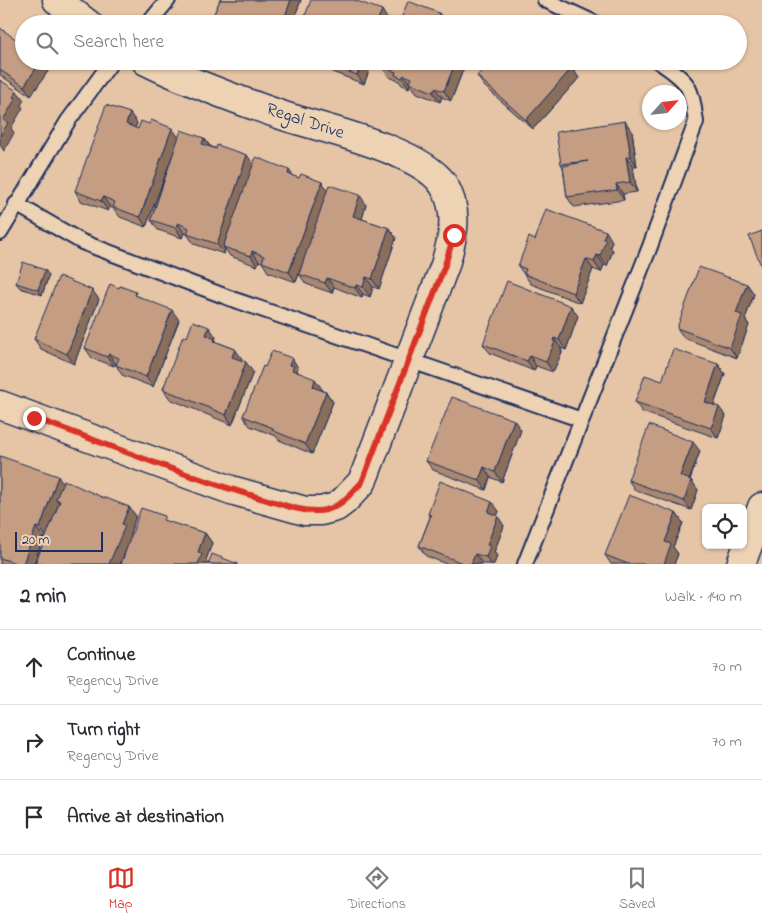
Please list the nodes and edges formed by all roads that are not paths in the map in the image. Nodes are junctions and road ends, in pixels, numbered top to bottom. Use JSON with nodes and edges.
{"nodes":[{"id":1,"x":56,"y":0,"type":"edge"},
{"id":2,"x":168,"y":0,"type":"edge"},
{"id":3,"x":544,"y":0,"type":"edge"},
{"id":4,"x":76,"y":15,"type":"edge"},
{"id":5,"x":156,"y":15,"type":"edge"},
{"id":6,"x":577,"y":15,"type":"edge"},
{"id":7,"x":105,"y":70,"type":"edge"},
{"id":8,"x":164,"y":70,"type":"edge"},
{"id":9,"x":670,"y":70,"type":"edge"},
{"id":10,"x":16,"y":204,"type":"junction"},
{"id":11,"x":0,"y":233,"type":"edge"},
{"id":12,"x":409,"y":359,"type":"junction"},
{"id":13,"x":0,"y":405,"type":"edge"},
{"id":14,"x":582,"y":420,"type":"junction"},
{"id":15,"x":762,"y":507,"type":"edge"},
{"id":16,"x":525,"y":564,"type":"edge"},
{"id":17,"x":741,"y":564,"type":"edge"}],
"edges":[{"from":1,"to":4,"type":"street"},
{"from":2,"to":5,"type":"lane"},
{"from":3,"to":6,"type":"lane"},
{"from":7,"to":10,"type":"lane"},
{"from":8,"to":12,"type":"street","name":"Regal Drive"},
{"from":9,"to":14,"type":"lane"},
{"from":10,"to":11,"type":"lane"},
{"from":10,"to":12,"type":"lane"},
{"from":12,"to":13,"type":"street"},
{"from":12,"to":14,"type":"lane"},
{"from":14,"to":16,"type":"lane"},
{"from":15,"to":17,"type":"street"}]}
